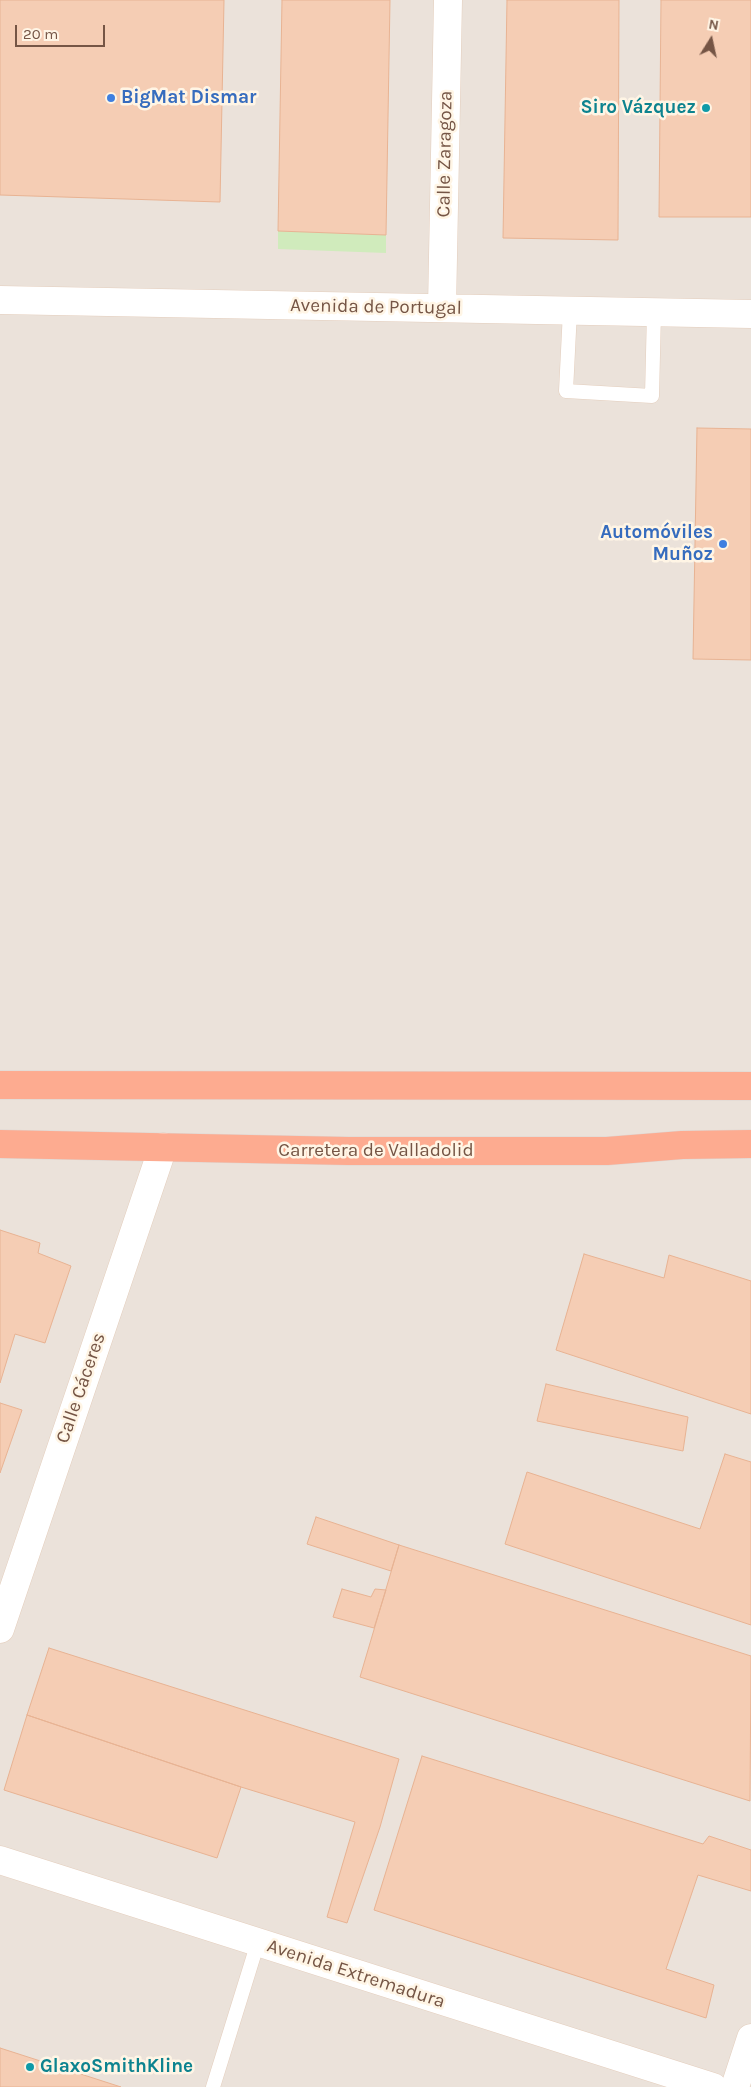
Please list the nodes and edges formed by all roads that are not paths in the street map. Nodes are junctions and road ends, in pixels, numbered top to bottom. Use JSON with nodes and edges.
{"nodes":[{"id":1,"x":448,"y":0,"type":"edge"},
{"id":2,"x":0,"y":300,"type":"edge"},
{"id":3,"x":442,"y":308,"type":"junction"},
{"id":4,"x":570,"y":311,"type":"junction"},
{"id":5,"x":654,"y":312,"type":"junction"},
{"id":6,"x":751,"y":314,"type":"edge"},
{"id":7,"x":0,"y":1085,"type":"edge"},
{"id":8,"x":751,"y":1086,"type":"edge"},
{"id":9,"x":0,"y":1144,"type":"edge"},
{"id":10,"x":751,"y":1144,"type":"edge"},
{"id":11,"x":163,"y":1148,"type":"junction"},
{"id":12,"x":0,"y":1629,"type":"edge"},
{"id":13,"x":0,"y":1860,"type":"edge"},
{"id":14,"x":258,"y":1942,"type":"junction"},
{"id":15,"x":751,"y":2038,"type":"edge"},
{"id":16,"x":213,"y":2087,"type":"edge"},
{"id":17,"x":713,"y":2087,"type":"edge"},
{"id":18,"x":735,"y":2087,"type":"edge"}],
"edges":[{"from":1,"to":3,"type":"street","name":"Calle Zaragoza"},
{"from":2,"to":3,"type":"street","name":"Avenida de Portugal"},
{"from":3,"to":4,"type":"street","name":"Avenida de Portugal"},
{"from":4,"to":5,"type":"street","name":"Avenida de Portugal"},
{"from":4,"to":5,"type":"lane"},
{"from":5,"to":6,"type":"street","name":"Avenida de Portugal"},
{"from":7,"to":8,"type":"highway"},
{"from":9,"to":11,"type":"highway","name":"Carretera de Valladolid"},
{"from":10,"to":11,"type":"highway","name":"Carretera de Valladolid"},
{"from":11,"to":12,"type":"street","name":"Calle Cáceres"},
{"from":13,"to":14,"type":"street","name":"Avenida Extremadura"},
{"from":14,"to":16,"type":"lane"},
{"from":14,"to":17,"type":"street","name":"Avenida Extremadura"},
{"from":15,"to":18,"type":"street"}]}
